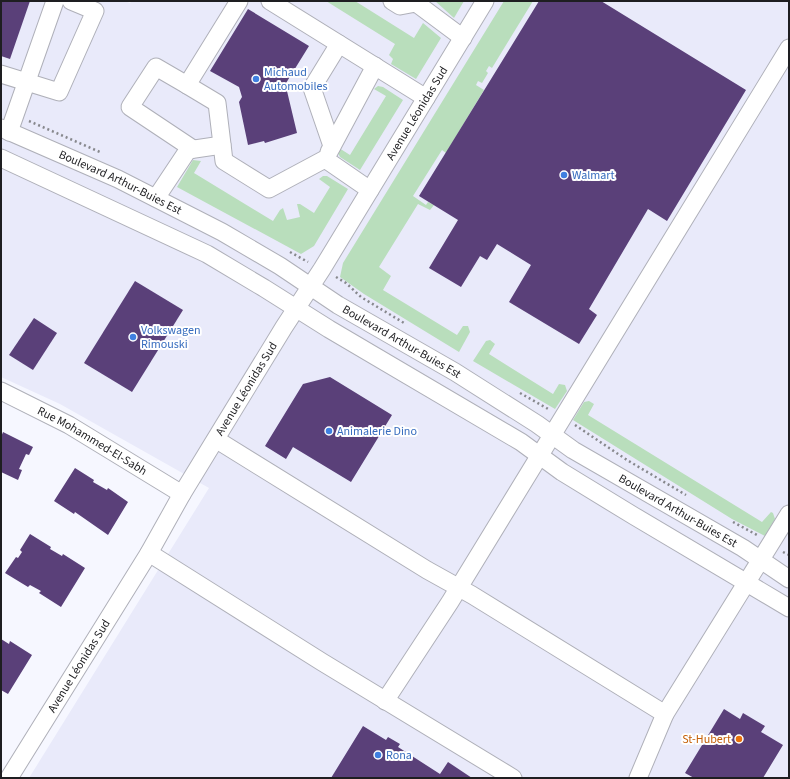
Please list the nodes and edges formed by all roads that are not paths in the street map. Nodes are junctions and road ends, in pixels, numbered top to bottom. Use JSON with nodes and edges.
{"nodes":[{"id":1,"x":55,"y":1,"type":"edge"},
{"id":2,"x":71,"y":1,"type":"edge"},
{"id":3,"x":239,"y":1,"type":"edge"},
{"id":4,"x":270,"y":1,"type":"edge"},
{"id":5,"x":392,"y":1,"type":"edge"},
{"id":6,"x":485,"y":1,"type":"edge"},
{"id":7,"x":417,"y":2,"type":"edge"},
{"id":8,"x":463,"y":38,"type":"junction"},
{"id":9,"x":339,"y":44,"type":"junction"},
{"id":10,"x":789,"y":48,"type":"edge"},
{"id":11,"x":375,"y":66,"type":"junction"},
{"id":12,"x":1,"y":74,"type":"edge"},
{"id":13,"x":27,"y":83,"type":"junction"},
{"id":14,"x":188,"y":85,"type":"junction"},
{"id":15,"x":426,"y":98,"type":"junction"},
{"id":16,"x":5,"y":130,"type":"edge"},
{"id":17,"x":222,"y":145,"type":"junction"},
{"id":18,"x":193,"y":149,"type":"junction"},
{"id":19,"x":328,"y":152,"type":"junction"},
{"id":20,"x":1,"y":158,"type":"edge"},
{"id":21,"x":370,"y":190,"type":"junction"},
{"id":22,"x":156,"y":198,"type":"junction"},
{"id":23,"x":311,"y":287,"type":"junction"},
{"id":24,"x":296,"y":308,"type":"junction"},
{"id":25,"x":1,"y":391,"type":"edge"},
{"id":26,"x":552,"y":434,"type":"junction"},
{"id":27,"x":217,"y":440,"type":"junction"},
{"id":28,"x":539,"y":455,"type":"junction"},
{"id":29,"x":182,"y":494,"type":"junction"},
{"id":30,"x":789,"y":514,"type":"edge"},
{"id":31,"x":149,"y":553,"type":"junction"},
{"id":32,"x":760,"y":561,"type":"junction"},
{"id":33,"x":789,"y":579,"type":"edge"},
{"id":34,"x":746,"y":582,"type":"junction"},
{"id":35,"x":457,"y":588,"type":"junction"},
{"id":36,"x":789,"y":608,"type":"edge"},
{"id":37,"x":385,"y":701,"type":"junction"},
{"id":38,"x":665,"y":714,"type":"junction"},
{"id":39,"x":9,"y":778,"type":"edge"},
{"id":40,"x":513,"y":778,"type":"edge"},
{"id":41,"x":638,"y":778,"type":"edge"}],
"edges":[{"from":1,"to":13,"type":"street"},
{"from":2,"to":13,"type":"street"},
{"from":3,"to":14,"type":"street"},
{"from":4,"to":9,"type":"street"},
{"from":5,"to":7,"type":"street"},
{"from":6,"to":8,"type":"street","name":"Avenue Léonidas Sud"},
{"from":7,"to":8,"type":"street"},
{"from":8,"to":15,"type":"street","name":"Avenue Léonidas Sud"},
{"from":9,"to":11,"type":"street"},
{"from":9,"to":19,"type":"street"},
{"from":10,"to":26,"type":"street"},
{"from":11,"to":15,"type":"street"},
{"from":11,"to":19,"type":"street"},
{"from":12,"to":13,"type":"street"},
{"from":13,"to":16,"type":"street"},
{"from":14,"to":17,"type":"street"},
{"from":14,"to":18,"type":"street"},
{"from":15,"to":21,"type":"street","name":"Avenue Léonidas Sud"},
{"from":16,"to":22,"type":"street","name":"Boulevard Arthur-Buies Est"},
{"from":17,"to":18,"type":"street"},
{"from":17,"to":19,"type":"street"},
{"from":18,"to":22,"type":"street"},
{"from":19,"to":21,"type":"street"},
{"from":20,"to":24,"type":"street","name":"Boulevard Arthur-Buies Est"},
{"from":21,"to":23,"type":"street","name":"Avenue Léonidas Sud"},
{"from":22,"to":23,"type":"street","name":"Boulevard Arthur-Buies Est"},
{"from":23,"to":24,"type":"street","name":"Avenue Léonidas Sud"},
{"from":23,"to":26,"type":"street","name":"Boulevard Arthur-Buies Est"},
{"from":24,"to":27,"type":"street","name":"Avenue Léonidas Sud"},
{"from":24,"to":28,"type":"street","name":"Boulevard Arthur-Buies Est"},
{"from":25,"to":29,"type":"street","name":"Rue Mohammed-El-Sabh"},
{"from":26,"to":28,"type":"street"},
{"from":26,"to":32,"type":"street","name":"Boulevard Arthur-Buies Est"},
{"from":27,"to":29,"type":"street","name":"Avenue Léonidas Sud"},
{"from":27,"to":35,"type":"street"},
{"from":28,"to":34,"type":"street","name":"Boulevard Arthur-Buies Est"},
{"from":28,"to":35,"type":"street"},
{"from":29,"to":31,"type":"street","name":"Avenue Léonidas Sud"},
{"from":30,"to":32,"type":"street"},
{"from":31,"to":37,"type":"street"},
{"from":31,"to":39,"type":"street","name":"Avenue Léonidas Sud"},
{"from":32,"to":33,"type":"street","name":"Boulevard Arthur-Buies Est"},
{"from":32,"to":34,"type":"street"},
{"from":34,"to":36,"type":"street","name":"Boulevard Arthur-Buies Est"},
{"from":34,"to":38,"type":"street"},
{"from":35,"to":37,"type":"street"},
{"from":35,"to":38,"type":"street"},
{"from":37,"to":40,"type":"street"},
{"from":38,"to":41,"type":"street"}]}
